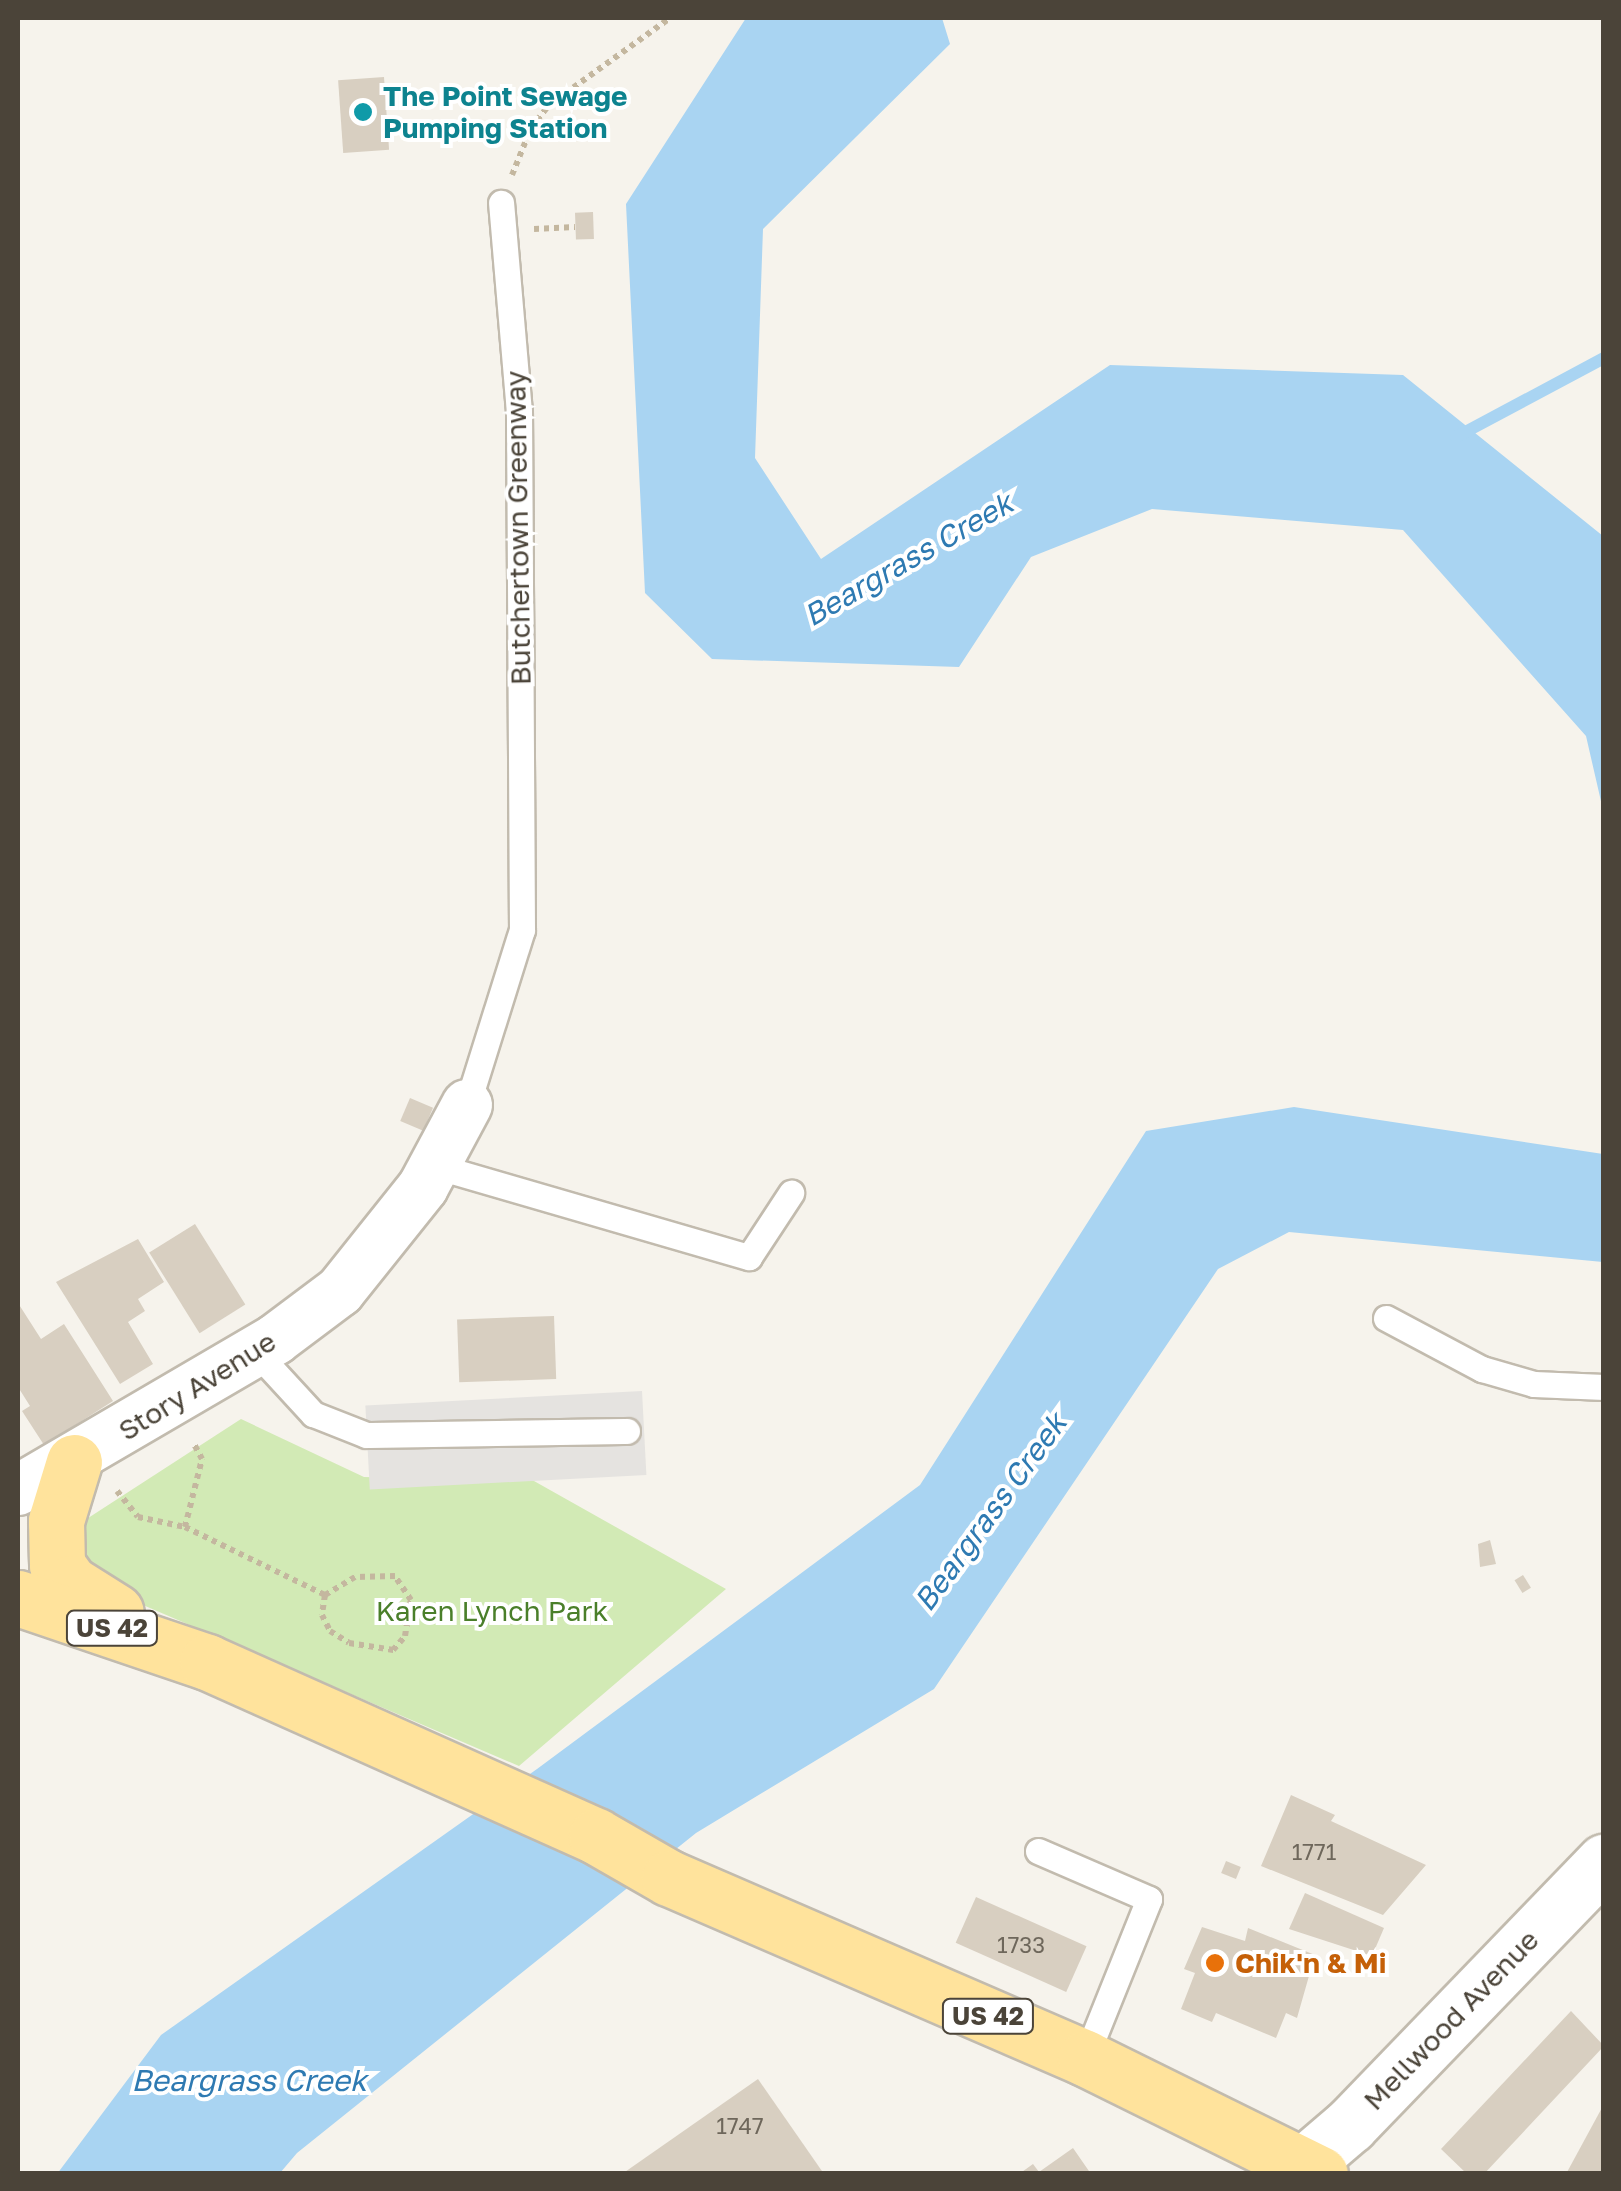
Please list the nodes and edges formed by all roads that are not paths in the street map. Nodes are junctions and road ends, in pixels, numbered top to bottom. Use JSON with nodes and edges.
{"nodes":[{"id":1,"x":501,"y":203,"type":"road end"},
{"id":2,"x":467,"y":1105,"type":"joint"},
{"id":3,"x":435,"y":1166,"type":"junction"},
{"id":4,"x":792,"y":1193,"type":"dead end"},
{"id":5,"x":1386,"y":1318,"type":"dead end"},
{"id":6,"x":256,"y":1351,"type":"junction"},
{"id":7,"x":1604,"y":1386,"type":"edge"},
{"id":8,"x":627,"y":1431,"type":"dead end"},
{"id":9,"x":96,"y":1476,"type":"junction"},
{"id":10,"x":18,"y":1490,"type":"edge"},
{"id":11,"x":18,"y":1598,"type":"edge"},
{"id":12,"x":206,"y":1662,"type":"junction"},
{"id":13,"x":1038,"y":1851,"type":"dead end"},
{"id":14,"x":1604,"y":1862,"type":"edge"},
{"id":15,"x":1085,"y":2058,"type":"junction"},
{"id":16,"x":1306,"y":2171,"type":"edge"}],
"edges":[{"from":1,"to":2,"type":"lane","name":"Butchertown Greenway"},
{"from":2,"to":3,"type":"street","name":"Story Avenue"},
{"from":3,"to":4,"type":"lane"},
{"from":3,"to":6,"type":"street","name":"Story Avenue"},
{"from":5,"to":7,"type":"lane"},
{"from":6,"to":8,"type":"lane"},
{"from":6,"to":9,"type":"street","name":"Story Avenue"},
{"from":9,"to":10,"type":"street","name":"Story Avenue"},
{"from":9,"to":12,"type":"main road"},
{"from":11,"to":12,"type":"main road","number":"US 42"},
{"from":12,"to":15,"type":"main road","number":"US 42"},
{"from":13,"to":15,"type":"lane"},
{"from":14,"to":16,"type":"street","name":"Mellwood Avenue"},
{"from":15,"to":16,"type":"main road","number":"US 42"}]}
